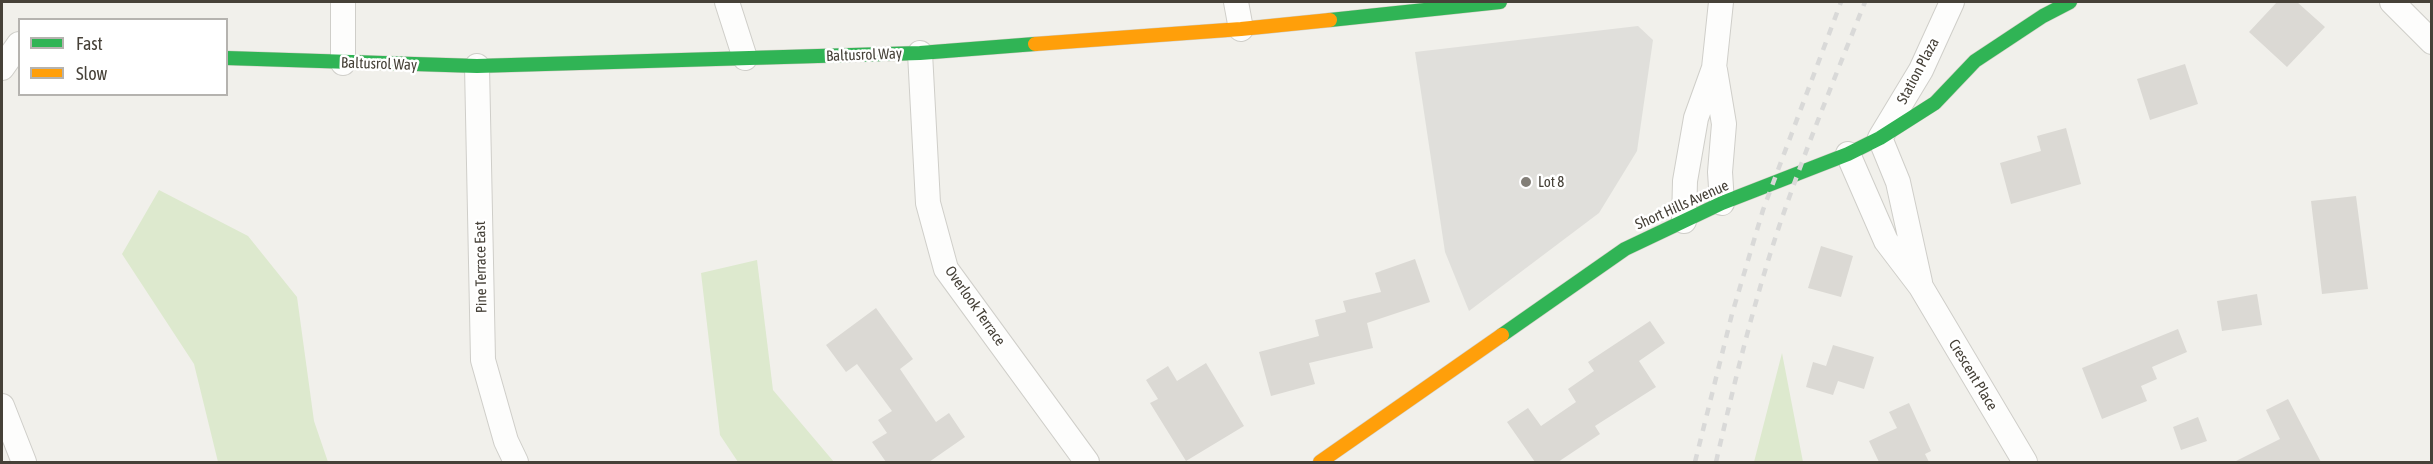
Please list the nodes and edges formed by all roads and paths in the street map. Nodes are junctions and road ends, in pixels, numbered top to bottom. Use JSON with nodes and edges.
{"nodes":[{"id":1,"x":343,"y":2,"type":"edge"},
{"id":2,"x":727,"y":2,"type":"edge"},
{"id":3,"x":1236,"y":2,"type":"edge"},
{"id":4,"x":1485,"y":2,"type":"edge"},
{"id":5,"x":1500,"y":2,"type":"edge"},
{"id":6,"x":1721,"y":2,"type":"edge"},
{"id":7,"x":1952,"y":2,"type":"edge"},
{"id":8,"x":2030,"y":2,"type":"edge"},
{"id":9,"x":2392,"y":2,"type":"edge"},
{"id":10,"x":2063,"y":5,"type":"edge"},
{"id":11,"x":1241,"y":29,"type":"junction"},
{"id":12,"x":2432,"y":42,"type":"edge"},
{"id":13,"x":2,"y":43,"type":"edge"},
{"id":14,"x":18,"y":45,"type":"edge"},
{"id":15,"x":18,"y":46,"type":"edge"},
{"id":16,"x":920,"y":53,"type":"junction"},
{"id":17,"x":228,"y":58,"type":"edge"},
{"id":18,"x":745,"y":58,"type":"junction"},
{"id":19,"x":343,"y":63,"type":"junction"},
{"id":20,"x":477,"y":66,"type":"junction"},
{"id":21,"x":2,"y":68,"type":"edge"},
{"id":22,"x":1714,"y":68,"type":"junction"},
{"id":23,"x":1880,"y":138,"type":"junction"},
{"id":24,"x":1848,"y":154,"type":"junction"},
{"id":25,"x":1722,"y":203,"type":"junction"},
{"id":26,"x":1684,"y":221,"type":"junction"},
{"id":27,"x":1921,"y":287,"type":"junction"},
{"id":28,"x":2,"y":406,"type":"edge"},
{"id":29,"x":24,"y":462,"type":"edge"},
{"id":30,"x":516,"y":462,"type":"edge"},
{"id":31,"x":1088,"y":462,"type":"edge"},
{"id":32,"x":1320,"y":462,"type":"edge"},
{"id":33,"x":2025,"y":462,"type":"edge"}],
"edges":[{"from":1,"to":19,"type":"street"},
{"from":2,"to":18,"type":"street"},
{"from":3,"to":11,"type":"street"},
{"from":4,"to":5,"type":"street","name":"Baltusrol Way"},
{"from":4,"to":11,"type":"street","name":"Baltusrol Way"},
{"from":6,"to":22,"type":"street"},
{"from":7,"to":23,"type":"street","name":"Station Plaza"},
{"from":8,"to":10,"type":"street"},
{"from":9,"to":12,"type":"street"},
{"from":10,"to":23,"type":"street","name":"Short Hills Avenue"},
{"from":11,"to":16,"type":"street","name":"Baltusrol Way"},
{"from":13,"to":14,"type":"street"},
{"from":15,"to":21,"type":"street"},
{"from":16,"to":18,"type":"street","name":"Baltusrol Way"},
{"from":16,"to":31,"type":"street","name":"Overlook Terrace"},
{"from":17,"to":19,"type":"street","name":"Baltusrol Way"},
{"from":18,"to":20,"type":"street","name":"Baltusrol Way"},
{"from":19,"to":20,"type":"street","name":"Baltusrol Way"},
{"from":20,"to":30,"type":"street","name":"Pine Terrace East"},
{"from":22,"to":25,"type":"street"},
{"from":22,"to":26,"type":"street"},
{"from":23,"to":24,"type":"street","name":"Short Hills Avenue"},
{"from":23,"to":27,"type":"street","name":"Crescent Place"},
{"from":24,"to":25,"type":"street","name":"Short Hills Avenue"},
{"from":24,"to":27,"type":"street","name":"Crescent Place"},
{"from":25,"to":26,"type":"street","name":"Short Hills Avenue"},
{"from":26,"to":32,"type":"street","name":"Short Hills Avenue"},
{"from":27,"to":33,"type":"street","name":"Crescent Place"},
{"from":28,"to":29,"type":"street"}]}
